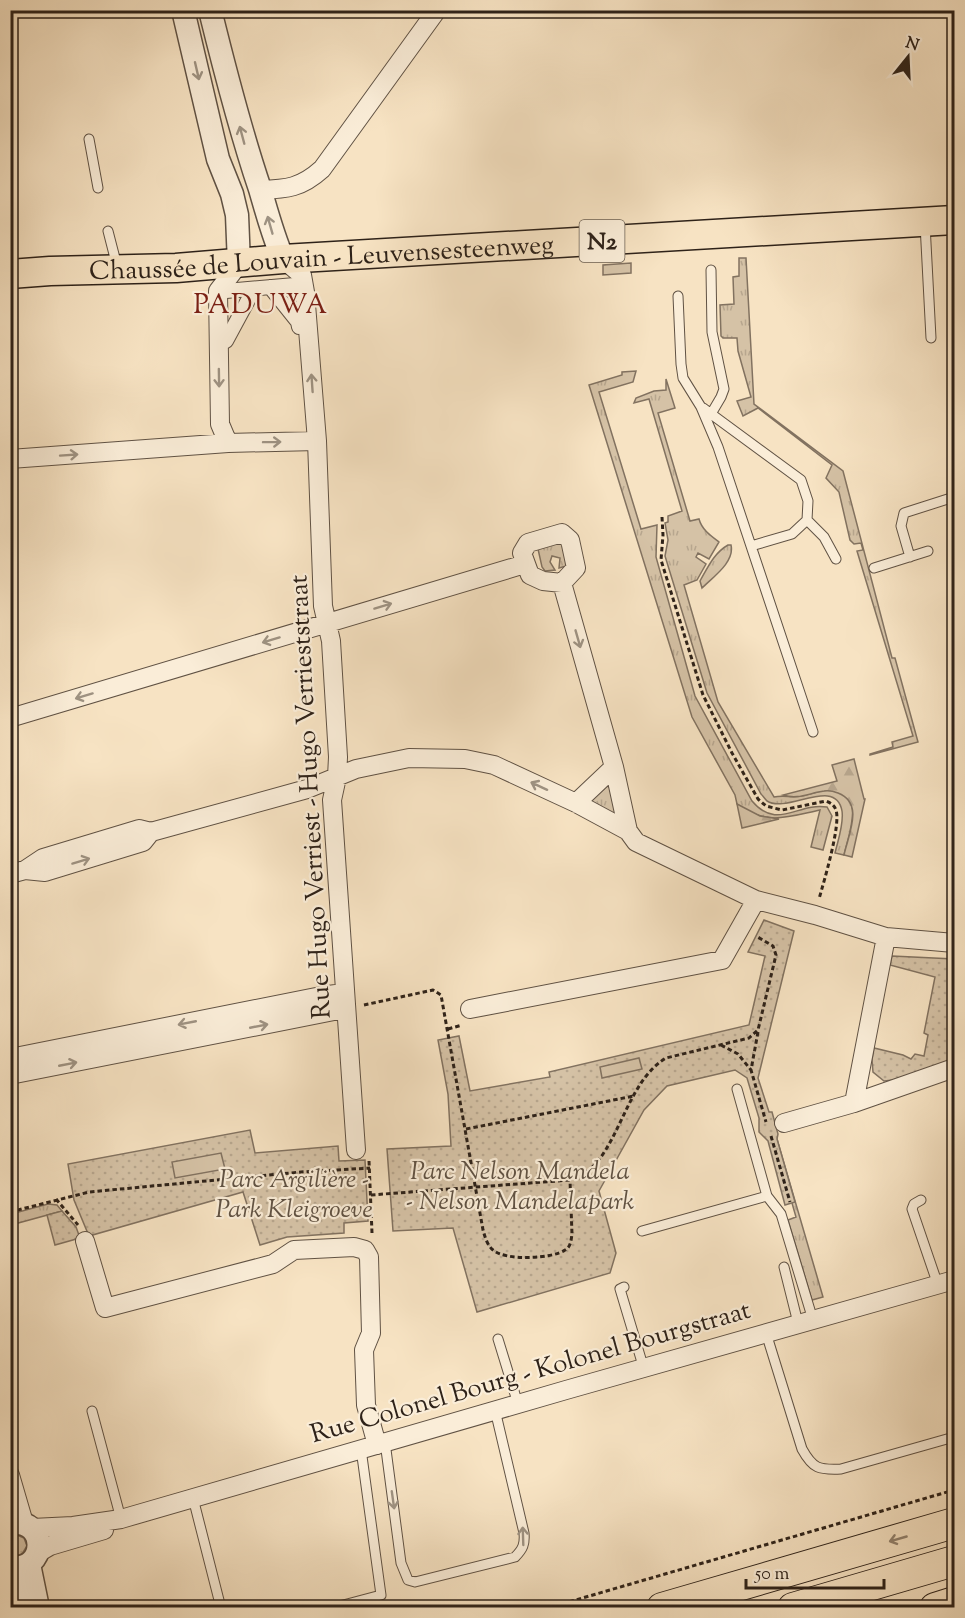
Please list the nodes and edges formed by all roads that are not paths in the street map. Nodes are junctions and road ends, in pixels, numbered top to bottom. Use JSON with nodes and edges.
{"nodes":[{"id":1,"x":183,"y":10,"type":"edge"},
{"id":2,"x":210,"y":10,"type":"edge"},
{"id":3,"x":437,"y":10,"type":"edge"},
{"id":4,"x":89,"y":139,"type":"dead end"},
{"id":5,"x":98,"y":188,"type":"dead end"},
{"id":6,"x":260,"y":190,"type":"junction"},
{"id":7,"x":232,"y":194,"type":"junction"},
{"id":8,"x":954,"y":219,"type":"edge"},
{"id":9,"x":925,"y":221,"type":"junction"},
{"id":10,"x":108,"y":231,"type":"dead end"},
{"id":11,"x":283,"y":259,"type":"junction"},
{"id":12,"x":239,"y":264,"type":"junction"},
{"id":13,"x":118,"y":269,"type":"junction"},
{"id":14,"x":711,"y":270,"type":"dead end"},
{"id":15,"x":10,"y":274,"type":"edge"},
{"id":16,"x":295,"y":285,"type":"dead end"},
{"id":17,"x":270,"y":287,"type":"junction"},
{"id":18,"x":254,"y":288,"type":"junction"},
{"id":19,"x":226,"y":291,"type":"dead end"},
{"id":20,"x":678,"y":296,"type":"dead end"},
{"id":21,"x":299,"y":327,"type":"dead end"},
{"id":22,"x":931,"y":338,"type":"dead end"},
{"id":23,"x":226,"y":340,"type":"dead end"},
{"id":24,"x":701,"y":407,"type":"junction"},
{"id":25,"x":711,"y":414,"type":"junction"},
{"id":26,"x":316,"y":441,"type":"junction"},
{"id":27,"x":228,"y":443,"type":"junction"},
{"id":28,"x":10,"y":459,"type":"edge"},
{"id":29,"x":954,"y":497,"type":"edge"},
{"id":30,"x":807,"y":520,"type":"junction"},
{"id":31,"x":751,"y":546,"type":"junction"},
{"id":32,"x":928,"y":551,"type":"dead end"},
{"id":33,"x":910,"y":557,"type":"junction"},
{"id":34,"x":836,"y":560,"type":"dead end"},
{"id":35,"x":525,"y":564,"type":"junction"},
{"id":36,"x":874,"y":568,"type":"dead end"},
{"id":37,"x":562,"y":583,"type":"junction"},
{"id":38,"x":327,"y":623,"type":"junction"},
{"id":39,"x":10,"y":717,"type":"edge"},
{"id":40,"x":813,"y":732,"type":"dead end"},
{"id":41,"x":614,"y":767,"type":"junction"},
{"id":42,"x":337,"y":777,"type":"junction"},
{"id":43,"x":576,"y":803,"type":"junction"},
{"id":44,"x":628,"y":831,"type":"junction"},
{"id":45,"x":18,"y":872,"type":"edge"},
{"id":46,"x":756,"y":900,"type":"junction"},
{"id":47,"x":886,"y":937,"type":"junction"},
{"id":48,"x":954,"y":943,"type":"edge"},
{"id":49,"x":345,"y":1000,"type":"junction"},
{"id":50,"x":470,"y":1009,"type":"dead end"},
{"id":51,"x":10,"y":1058,"type":"edge"},
{"id":52,"x":954,"y":1068,"type":"edge"},
{"id":53,"x":10,"y":1075,"type":"edge"},
{"id":54,"x":738,"y":1089,"type":"dead end"},
{"id":55,"x":854,"y":1103,"type":"junction"},
{"id":56,"x":784,"y":1123,"type":"dead end"},
{"id":57,"x":356,"y":1150,"type":"dead end"},
{"id":58,"x":767,"y":1196,"type":"junction"},
{"id":59,"x":921,"y":1200,"type":"dead end"},
{"id":60,"x":642,"y":1231,"type":"dead end"},
{"id":61,"x":84,"y":1241,"type":"road end"},
{"id":62,"x":784,"y":1267,"type":"dead end"},
{"id":63,"x":946,"y":1282,"type":"edge"},
{"id":64,"x":624,"y":1287,"type":"dead end"},
{"id":65,"x":805,"y":1322,"type":"junction"},
{"id":66,"x":766,"y":1334,"type":"junction"},
{"id":67,"x":498,"y":1339,"type":"dead end"},
{"id":68,"x":644,"y":1369,"type":"junction"},
{"id":69,"x":518,"y":1404,"type":"junction"},
{"id":70,"x":495,"y":1410,"type":"junction"},
{"id":71,"x":92,"y":1412,"type":"dead end"},
{"id":72,"x":954,"y":1437,"type":"edge"},
{"id":73,"x":374,"y":1445,"type":"junction"},
{"id":74,"x":10,"y":1475,"type":"edge"},
{"id":75,"x":193,"y":1498,"type":"junction"},
{"id":76,"x":121,"y":1519,"type":"junction"},
{"id":77,"x":954,"y":1523,"type":"edge"},
{"id":78,"x":22,"y":1525,"type":"edge"},
{"id":79,"x":954,"y":1561,"type":"edge"},
{"id":80,"x":23,"y":1563,"type":"edge"},
{"id":81,"x":954,"y":1602,"type":"edge"},
{"id":82,"x":22,"y":1608,"type":"edge"},
{"id":83,"x":39,"y":1608,"type":"edge"},
{"id":84,"x":221,"y":1608,"type":"edge"},
{"id":85,"x":332,"y":1608,"type":"edge"},
{"id":86,"x":662,"y":1608,"type":"edge"},
{"id":87,"x":793,"y":1608,"type":"edge"},
{"id":88,"x":935,"y":1608,"type":"edge"}],
"edges":[{"from":1,"to":7,"type":"street","one_way":true},
{"from":6,"to":2,"type":"street","one_way":true},
{"from":3,"to":6,"type":"street"},
{"from":4,"to":5,"type":"lane"},
{"from":6,"to":7,"type":"street"},
{"from":11,"to":6,"type":"street","one_way":true},
{"from":7,"to":12,"type":"street"},
{"from":8,"to":9,"type":"main road","name":"Chaussée de Louvain - Leuvensesteenweg","number":"N2"},
{"from":9,"to":11,"type":"main road","name":"Chaussée de Louvain - Leuvensesteenweg","number":"N2"},
{"from":9,"to":22,"type":"lane"},
{"from":10,"to":13,"type":"lane"},
{"from":11,"to":12,"type":"main road","name":"Chaussée de Louvain - Leuvensesteenweg","number":"N2"},
{"from":26,"to":11,"type":"street","name":"Rue Hugo Verriest - Hugo Verrieststraat","one_way":true},
{"from":12,"to":13,"type":"main road","name":"Chaussée de Louvain - Leuvensesteenweg","number":"N2"},
{"from":12,"to":27,"type":"street","one_way":true},
{"from":13,"to":15,"type":"main road","name":"Chaussée de Louvain - Leuvensesteenweg","number":"N2"},
{"from":14,"to":25,"type":"lane"},
{"from":16,"to":17,"type":"street"},
{"from":17,"to":18,"type":"street"},
{"from":17,"to":21,"type":"street"},
{"from":18,"to":19,"type":"street"},
{"from":18,"to":23,"type":"street"},
{"from":20,"to":24,"type":"lane"},
{"from":24,"to":25,"type":"lane"},
{"from":24,"to":31,"type":"lane"},
{"from":25,"to":30,"type":"lane"},
{"from":27,"to":26,"type":"street","one_way":true},
{"from":26,"to":38,"type":"street","name":"Rue Hugo Verriest - Hugo Verrieststraat"},
{"from":28,"to":27,"type":"street","one_way":true},
{"from":29,"to":33,"type":"lane"},
{"from":30,"to":31,"type":"lane"},
{"from":30,"to":34,"type":"lane"},
{"from":31,"to":40,"type":"lane"},
{"from":32,"to":33,"type":"lane"},
{"from":33,"to":36,"type":"lane"},
{"from":35,"to":37,"type":"street"},
{"from":35,"to":37,"type":"street"},
{"from":38,"to":35,"type":"street","one_way":true},
{"from":37,"to":41,"type":"street","one_way":true},
{"from":38,"to":39,"type":"street","one_way":true},
{"from":38,"to":42,"type":"street","name":"Rue Hugo Verriest - Hugo Verrieststraat"},
{"from":41,"to":43,"type":"street"},
{"from":41,"to":44,"type":"street"},
{"from":43,"to":42,"type":"street","one_way":true},
{"from":42,"to":45,"type":"street"},
{"from":42,"to":49,"type":"street","name":"Rue Hugo Verriest - Hugo Verrieststraat"},
{"from":43,"to":44,"type":"street"},
{"from":44,"to":46,"type":"street"},
{"from":46,"to":47,"type":"street"},
{"from":46,"to":50,"type":"street"},
{"from":47,"to":48,"type":"street"},
{"from":47,"to":55,"type":"street"},
{"from":49,"to":51,"type":"street","one_way":true},
{"from":53,"to":49,"type":"street","one_way":true},
{"from":49,"to":57,"type":"street","name":"Rue Hugo Verriest - Hugo Verrieststraat"},
{"from":52,"to":55,"type":"street"},
{"from":54,"to":58,"type":"lane"},
{"from":55,"to":56,"type":"street"},
{"from":58,"to":60,"type":"lane"},
{"from":58,"to":65,"type":"lane"},
{"from":59,"to":63,"type":"lane"},
{"from":61,"to":73,"type":"street"},
{"from":62,"to":65,"type":"lane"},
{"from":63,"to":65,"type":"street","name":"Rue Colonel Bourg - Kolonel Bourgstraat"},
{"from":64,"to":68,"type":"lane"},
{"from":65,"to":66,"type":"street","name":"Rue Colonel Bourg - Kolonel Bourgstraat"},
{"from":66,"to":68,"type":"street","name":"Rue Colonel Bourg - Kolonel Bourgstraat"},
{"from":66,"to":72,"type":"lane"},
{"from":67,"to":69,"type":"lane"},
{"from":68,"to":69,"type":"street","name":"Rue Colonel Bourg - Kolonel Bourgstraat"},
{"from":69,"to":70,"type":"street","name":"Rue Colonel Bourg - Kolonel Bourgstraat"},
{"from":70,"to":73,"type":"street","name":"Rue Colonel Bourg - Kolonel Bourgstraat"},
{"from":73,"to":70,"type":"lane","one_way":true},
{"from":71,"to":76,"type":"lane"},
{"from":73,"to":75,"type":"street","name":"Rue Colonel Bourg - Kolonel Bourgstraat"},
{"from":73,"to":85,"type":"lane"},
{"from":74,"to":78,"type":"street"},
{"from":75,"to":76,"type":"street","name":"Rue Colonel Bourg - Kolonel Bourgstraat"},
{"from":75,"to":84,"type":"lane"},
{"from":76,"to":78,"type":"street","name":"Rue Colonel Bourg - Kolonel Bourgstraat"},
{"from":76,"to":80,"type":"street","name":"Rue Colonel Bourg - Kolonel Bourgstraat"},
{"from":77,"to":86,"type":"highway","one_way":true},
{"from":78,"to":80,"type":"street"},
{"from":79,"to":87,"type":"highway"},
{"from":80,"to":82,"type":"street"},
{"from":80,"to":83,"type":"street"},
{"from":81,"to":88,"type":"highway"}]}
